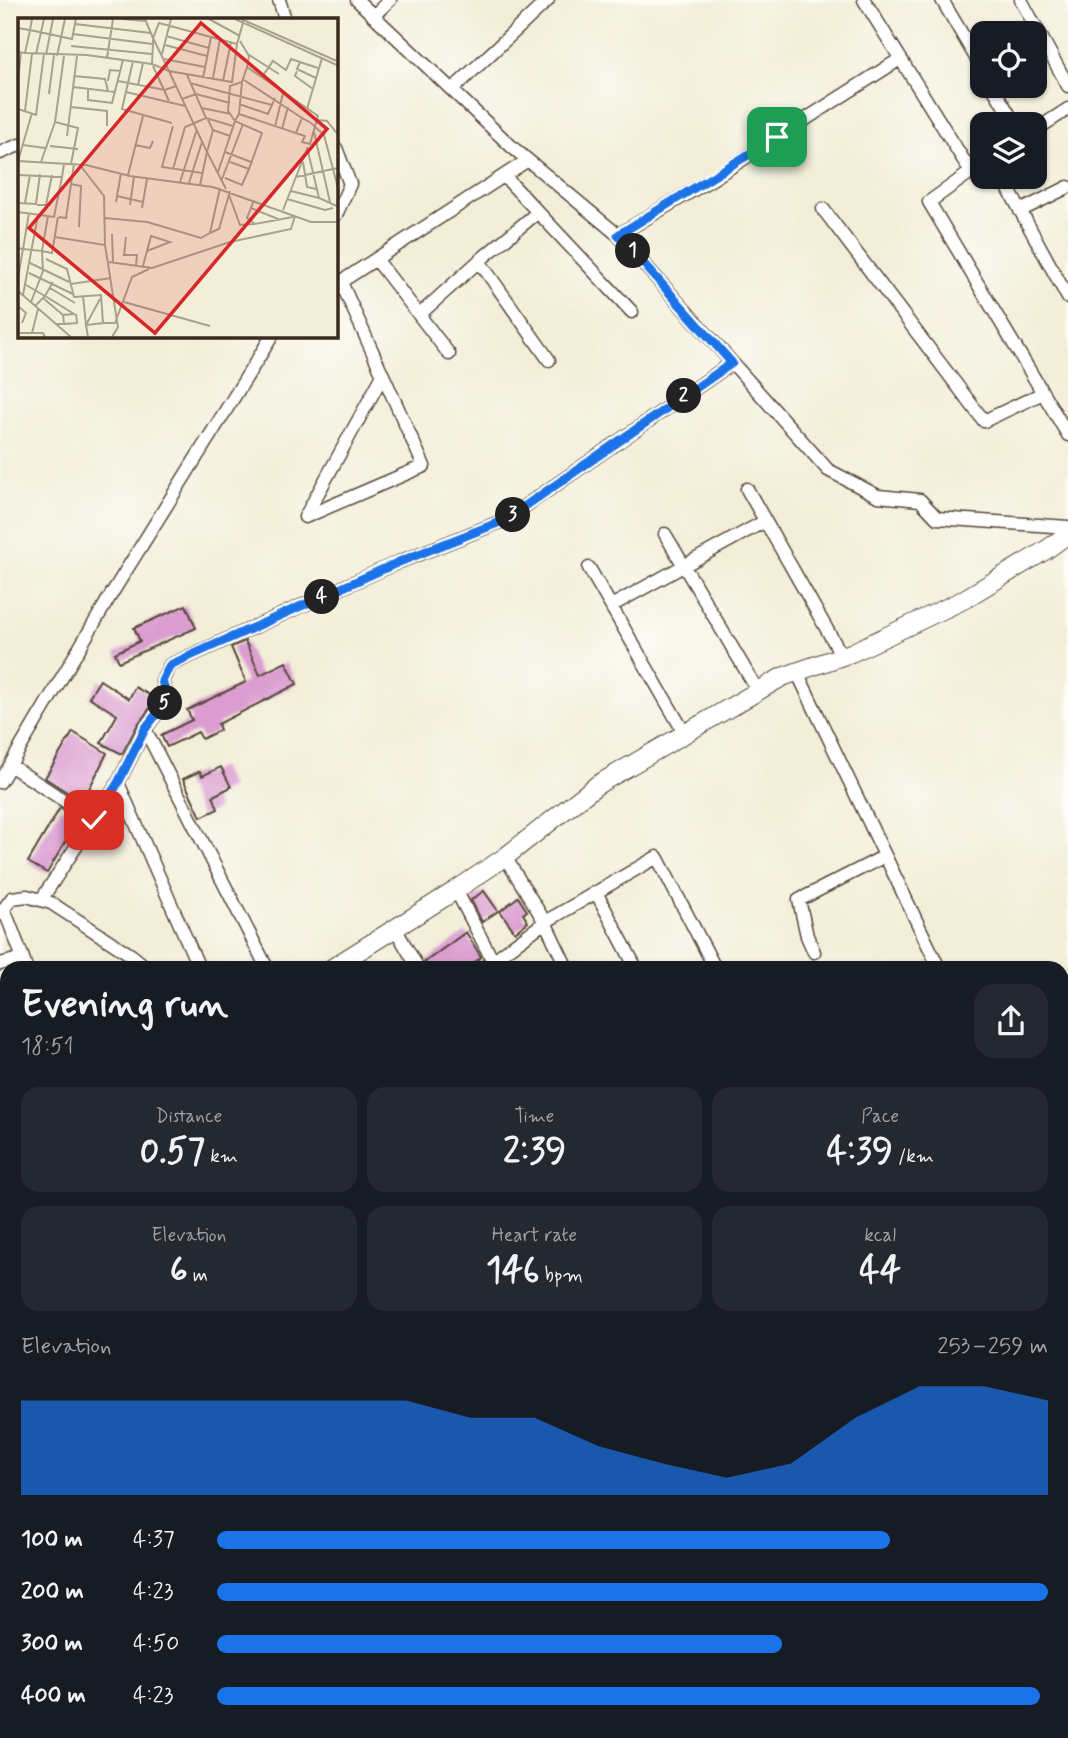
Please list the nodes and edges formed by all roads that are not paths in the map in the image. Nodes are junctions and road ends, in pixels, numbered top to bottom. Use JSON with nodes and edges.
{"nodes":[{"id":1,"x":279,"y":0,"type":"edge"},
{"id":2,"x":357,"y":0,"type":"edge"},
{"id":3,"x":390,"y":0,"type":"edge"},
{"id":4,"x":548,"y":0,"type":"edge"},
{"id":5,"x":864,"y":0,"type":"edge"},
{"id":6,"x":942,"y":0,"type":"edge"},
{"id":7,"x":1021,"y":0,"type":"edge"},
{"id":8,"x":373,"y":16,"type":"junction"},
{"id":9,"x":285,"y":18,"type":"edge"},
{"id":10,"x":970,"y":48,"type":"edge"},
{"id":11,"x":900,"y":59,"type":"junction"},
{"id":12,"x":1068,"y":86,"type":"edge"},
{"id":13,"x":452,"y":90,"type":"junction"},
{"id":14,"x":1068,"y":109,"type":"edge"},
{"id":15,"x":1047,"y":123,"type":"edge"},
{"id":16,"x":18,"y":145,"type":"edge"},
{"id":17,"x":0,"y":153,"type":"edge"},
{"id":18,"x":338,"y":153,"type":"edge"},
{"id":19,"x":528,"y":160,"type":"junction"},
{"id":20,"x":970,"y":171,"type":"edge"},
{"id":21,"x":970,"y":174,"type":"edge"},
{"id":22,"x":504,"y":176,"type":"junction"},
{"id":23,"x":1068,"y":187,"type":"edge"},
{"id":24,"x":1008,"y":189,"type":"edge"},
{"id":25,"x":823,"y":209,"type":"dead end"},
{"id":26,"x":338,"y":211,"type":"edge"},
{"id":27,"x":1020,"y":211,"type":"junction"},
{"id":28,"x":538,"y":212,"type":"junction"},
{"id":29,"x":618,"y":235,"type":"junction"},
{"id":30,"x":376,"y":259,"type":"junction"},
{"id":31,"x":480,"y":261,"type":"junction"},
{"id":32,"x":338,"y":284,"type":"edge"},
{"id":33,"x":1068,"y":298,"type":"edge"},
{"id":34,"x":632,"y":312,"type":"dead end"},
{"id":35,"x":419,"y":315,"type":"junction"},
{"id":36,"x":271,"y":338,"type":"edge"},
{"id":37,"x":449,"y":354,"type":"dead end"},
{"id":38,"x":549,"y":360,"type":"dead end"},
{"id":39,"x":732,"y":363,"type":"junction"},
{"id":40,"x":383,"y":375,"type":"junction"},
{"id":41,"x":1043,"y":393,"type":"junction"},
{"id":42,"x":1068,"y":435,"type":"edge"},
{"id":43,"x":747,"y":489,"type":"dead end"},
{"id":44,"x":765,"y":521,"type":"junction"},
{"id":45,"x":1068,"y":527,"type":"edge"},
{"id":46,"x":666,"y":534,"type":"dead end"},
{"id":47,"x":1068,"y":534,"type":"edge"},
{"id":48,"x":685,"y":567,"type":"junction"},
{"id":49,"x":589,"y":568,"type":"dead end"},
{"id":50,"x":611,"y":606,"type":"junction"},
{"id":51,"x":842,"y":656,"type":"junction"},
{"id":52,"x":797,"y":672,"type":"junction"},
{"id":53,"x":758,"y":691,"type":"junction"},
{"id":54,"x":145,"y":729,"type":"junction"},
{"id":55,"x":685,"y":734,"type":"junction"},
{"id":56,"x":11,"y":766,"type":"junction"},
{"id":57,"x":0,"y":782,"type":"edge"},
{"id":58,"x":118,"y":783,"type":"junction"},
{"id":59,"x":94,"y":820,"type":"junction"},
{"id":60,"x":885,"y":856,"type":"junction"},
{"id":61,"x":505,"y":857,"type":"junction"},
{"id":62,"x":456,"y":890,"type":"junction"},
{"id":63,"x":597,"y":894,"type":"junction"},
{"id":64,"x":6,"y":895,"type":"edge"},
{"id":65,"x":41,"y":900,"type":"junction"},
{"id":66,"x":2,"y":911,"type":"edge"},
{"id":67,"x":545,"y":922,"type":"junction"},
{"id":68,"x":396,"y":930,"type":"junction"},
{"id":69,"x":814,"y":951,"type":"dead end"},
{"id":70,"x":23,"y":961,"type":"edge"},
{"id":71,"x":138,"y":961,"type":"edge"},
{"id":72,"x":196,"y":961,"type":"edge"},
{"id":73,"x":263,"y":961,"type":"edge"},
{"id":74,"x":344,"y":961,"type":"edge"},
{"id":75,"x":414,"y":961,"type":"edge"},
{"id":76,"x":489,"y":961,"type":"edge"},
{"id":77,"x":497,"y":961,"type":"edge"},
{"id":78,"x":564,"y":961,"type":"edge"},
{"id":79,"x":632,"y":961,"type":"edge"},
{"id":80,"x":711,"y":961,"type":"edge"},
{"id":81,"x":936,"y":961,"type":"edge"}],
"edges":[{"from":1,"to":9,"type":"street"},
{"from":2,"to":8,"type":"street"},
{"from":3,"to":8,"type":"street"},
{"from":4,"to":13,"type":"street"},
{"from":5,"to":11,"type":"street"},
{"from":6,"to":10,"type":"street"},
{"from":7,"to":12,"type":"street"},
{"from":8,"to":13,"type":"street"},
{"from":11,"to":20,"type":"street"},
{"from":11,"to":29,"type":"street"},
{"from":13,"to":19,"type":"street"},
{"from":14,"to":15,"type":"street"},
{"from":16,"to":17,"type":"street"},
{"from":18,"to":26,"type":"street"},
{"from":19,"to":22,"type":"street"},
{"from":19,"to":29,"type":"street"},
{"from":21,"to":41,"type":"street"},
{"from":22,"to":28,"type":"street"},
{"from":22,"to":30,"type":"street"},
{"from":23,"to":27,"type":"street"},
{"from":24,"to":27,"type":"street"},
{"from":25,"to":41,"type":"street"},
{"from":27,"to":33,"type":"street"},
{"from":28,"to":31,"type":"street"},
{"from":28,"to":34,"type":"street"},
{"from":29,"to":39,"type":"street"},
{"from":30,"to":32,"type":"street"},
{"from":30,"to":35,"type":"street"},
{"from":31,"to":35,"type":"street"},
{"from":31,"to":38,"type":"street"},
{"from":32,"to":40,"type":"street"},
{"from":35,"to":37,"type":"street"},
{"from":36,"to":56,"type":"street"},
{"from":39,"to":45,"type":"street"},
{"from":39,"to":54,"type":"street"},
{"from":40,"to":40,"type":"street"},
{"from":41,"to":42,"type":"street"},
{"from":43,"to":44,"type":"street"},
{"from":44,"to":48,"type":"street"},
{"from":44,"to":51,"type":"street"},
{"from":46,"to":48,"type":"street"},
{"from":47,"to":51,"type":"street"},
{"from":48,"to":50,"type":"street"},
{"from":48,"to":53,"type":"street"},
{"from":49,"to":50,"type":"street"},
{"from":50,"to":55,"type":"street"},
{"from":51,"to":52,"type":"street"},
{"from":52,"to":53,"type":"street"},
{"from":52,"to":60,"type":"street"},
{"from":53,"to":55,"type":"street"},
{"from":54,"to":58,"type":"street"},
{"from":54,"to":73,"type":"street"},
{"from":55,"to":61,"type":"street"},
{"from":56,"to":57,"type":"street"},
{"from":56,"to":59,"type":"street"},
{"from":58,"to":59,"type":"street"},
{"from":58,"to":72,"type":"street"},
{"from":59,"to":65,"type":"street"},
{"from":60,"to":69,"type":"street"},
{"from":60,"to":81,"type":"street"},
{"from":61,"to":62,"type":"street"},
{"from":61,"to":67,"type":"street"},
{"from":62,"to":68,"type":"street"},
{"from":62,"to":76,"type":"street"},
{"from":63,"to":67,"type":"street"},
{"from":63,"to":79,"type":"street"},
{"from":63,"to":80,"type":"street"},
{"from":64,"to":65,"type":"street"},
{"from":64,"to":66,"type":"street"},
{"from":65,"to":71,"type":"street"},
{"from":66,"to":70,"type":"street"},
{"from":67,"to":77,"type":"street"},
{"from":67,"to":78,"type":"street"},
{"from":68,"to":74,"type":"street"},
{"from":68,"to":75,"type":"street"}]}
